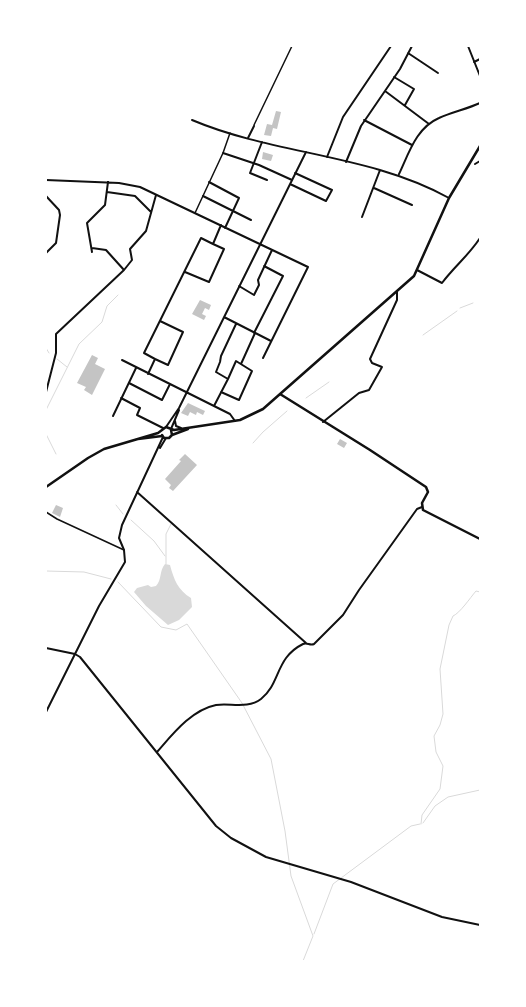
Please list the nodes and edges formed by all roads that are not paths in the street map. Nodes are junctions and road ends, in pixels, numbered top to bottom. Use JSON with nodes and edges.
{"nodes":[{"id":1,"x":292,"y":46,"type":"edge"},
{"id":2,"x":391,"y":46,"type":"edge"},
{"id":3,"x":412,"y":46,"type":"edge"},
{"id":4,"x":468,"y":46,"type":"edge"},
{"id":5,"x":408,"y":53,"type":"junction"},
{"id":6,"x":480,"y":60,"type":"edge"},
{"id":7,"x":474,"y":62,"type":"junction"},
{"id":8,"x":438,"y":73,"type":"dead end"},
{"id":9,"x":480,"y":76,"type":"edge"},
{"id":10,"x":394,"y":77,"type":"junction"},
{"id":11,"x":385,"y":91,"type":"junction"},
{"id":12,"x":480,"y":103,"type":"edge"},
{"id":13,"x":404,"y":105,"type":"junction"},
{"id":14,"x":192,"y":120,"type":"dead end"},
{"id":15,"x":364,"y":120,"type":"junction"},
{"id":16,"x":429,"y":124,"type":"junction"},
{"id":17,"x":254,"y":126,"type":"joint"},
{"id":18,"x":230,"y":133,"type":"junction"},
{"id":19,"x":248,"y":138,"type":"junction"},
{"id":20,"x":262,"y":142,"type":"junction"},
{"id":21,"x":412,"y":146,"type":"junction"},
{"id":22,"x":480,"y":146,"type":"edge"},
{"id":23,"x":306,"y":152,"type":"junction"},
{"id":24,"x":223,"y":153,"type":"junction"},
{"id":25,"x":327,"y":157,"type":"junction"},
{"id":26,"x":480,"y":161,"type":"edge"},
{"id":27,"x":346,"y":162,"type":"junction"},
{"id":28,"x":254,"y":163,"type":"junction"},
{"id":29,"x":475,"y":164,"type":"dead end"},
{"id":30,"x":380,"y":170,"type":"junction"},
{"id":31,"x":295,"y":173,"type":"junction"},
{"id":32,"x":399,"y":175,"type":"junction"},
{"id":33,"x":46,"y":180,"type":"edge"},
{"id":34,"x":267,"y":180,"type":"dead end"},
{"id":35,"x":292,"y":180,"type":"junction"},
{"id":36,"x":108,"y":182,"type":"junction"},
{"id":37,"x":209,"y":182,"type":"junction"},
{"id":38,"x":290,"y":184,"type":"junction"},
{"id":39,"x":374,"y":188,"type":"junction"},
{"id":40,"x":107,"y":192,"type":"junction"},
{"id":41,"x":156,"y":194,"type":"junction"},
{"id":42,"x":46,"y":196,"type":"edge"},
{"id":43,"x":203,"y":196,"type":"junction"},
{"id":44,"x":449,"y":198,"type":"junction"},
{"id":45,"x":412,"y":205,"type":"dead end"},
{"id":46,"x":233,"y":211,"type":"junction"},
{"id":47,"x":151,"y":212,"type":"junction"},
{"id":48,"x":195,"y":213,"type":"junction"},
{"id":49,"x":362,"y":216,"type":"dead end"},
{"id":50,"x":251,"y":220,"type":"dead end"},
{"id":51,"x":221,"y":225,"type":"junction"},
{"id":52,"x":225,"y":228,"type":"junction"},
{"id":53,"x":480,"y":238,"type":"edge"},
{"id":54,"x":213,"y":244,"type":"junction"},
{"id":55,"x":260,"y":244,"type":"junction"},
{"id":56,"x":92,"y":248,"type":"junction"},
{"id":57,"x":272,"y":250,"type":"junction"},
{"id":58,"x":92,"y":252,"type":"dead end"},
{"id":59,"x":46,"y":253,"type":"edge"},
{"id":60,"x":264,"y":266,"type":"junction"},
{"id":61,"x":124,"y":270,"type":"junction"},
{"id":62,"x":417,"y":270,"type":"junction"},
{"id":63,"x":185,"y":272,"type":"junction"},
{"id":64,"x":239,"y":286,"type":"junction"},
{"id":65,"x":397,"y":292,"type":"junction"},
{"id":66,"x":224,"y":317,"type":"junction"},
{"id":67,"x":160,"y":321,"type":"junction"},
{"id":68,"x":236,"y":324,"type":"junction"},
{"id":69,"x":255,"y":333,"type":"junction"},
{"id":70,"x":271,"y":341,"type":"junction"},
{"id":71,"x":263,"y":358,"type":"dead end"},
{"id":72,"x":155,"y":359,"type":"junction"},
{"id":73,"x":122,"y":360,"type":"dead end"},
{"id":74,"x":241,"y":364,"type":"junction"},
{"id":75,"x":136,"y":368,"type":"junction"},
{"id":76,"x":148,"y":374,"type":"junction"},
{"id":77,"x":228,"y":378,"type":"junction"},
{"id":78,"x":129,"y":383,"type":"junction"},
{"id":79,"x":170,"y":384,"type":"junction"},
{"id":80,"x":46,"y":392,"type":"edge"},
{"id":81,"x":187,"y":392,"type":"junction"},
{"id":82,"x":221,"y":392,"type":"junction"},
{"id":83,"x":280,"y":394,"type":"junction"},
{"id":84,"x":121,"y":398,"type":"junction"},
{"id":85,"x":214,"y":406,"type":"junction"},
{"id":86,"x":179,"y":408,"type":"junction"},
{"id":87,"x":113,"y":416,"type":"dead end"},
{"id":88,"x":175,"y":420,"type":"junction"},
{"id":89,"x":235,"y":421,"type":"junction"},
{"id":90,"x":323,"y":422,"type":"junction"},
{"id":91,"x":190,"y":428,"type":"junction"},
{"id":92,"x":164,"y":429,"type":"junction"},
{"id":93,"x":171,"y":429,"type":"junction"},
{"id":94,"x":182,"y":429,"type":"junction"},
{"id":95,"x":172,"y":435,"type":"junction"},
{"id":96,"x":156,"y":436,"type":"junction"},
{"id":97,"x":164,"y":437,"type":"junction"},
{"id":98,"x":131,"y":440,"type":"junction"},
{"id":99,"x":161,"y":442,"type":"junction"},
{"id":100,"x":159,"y":449,"type":"junction"},
{"id":101,"x":46,"y":487,"type":"edge"},
{"id":102,"x":138,"y":492,"type":"junction"},
{"id":103,"x":422,"y":507,"type":"junction"},
{"id":104,"x":46,"y":512,"type":"edge"},
{"id":105,"x":480,"y":539,"type":"edge"},
{"id":106,"x":124,"y":550,"type":"junction"},
{"id":107,"x":306,"y":644,"type":"junction"},
{"id":108,"x":46,"y":648,"type":"edge"},
{"id":109,"x":75,"y":654,"type":"junction"},
{"id":110,"x":46,"y":712,"type":"edge"},
{"id":111,"x":157,"y":752,"type":"junction"},
{"id":112,"x":480,"y":925,"type":"edge"}],
"edges":[{"from":1,"to":17,"type":"street"},
{"from":2,"to":25,"type":"street"},
{"from":3,"to":5,"type":"street"},
{"from":4,"to":7,"type":"street"},
{"from":5,"to":8,"type":"street"},
{"from":5,"to":10,"type":"street"},
{"from":6,"to":7,"type":"street"},
{"from":7,"to":9,"type":"street"},
{"from":10,"to":11,"type":"street"},
{"from":10,"to":13,"type":"street"},
{"from":11,"to":13,"type":"street"},
{"from":11,"to":15,"type":"street"},
{"from":12,"to":16,"type":"street"},
{"from":13,"to":16,"type":"street"},
{"from":14,"to":18,"type":"street"},
{"from":15,"to":21,"type":"street"},
{"from":15,"to":27,"type":"street"},
{"from":16,"to":21,"type":"street"},
{"from":17,"to":19,"type":"street"},
{"from":18,"to":19,"type":"street"},
{"from":18,"to":24,"type":"street"},
{"from":19,"to":20,"type":"street"},
{"from":20,"to":23,"type":"street"},
{"from":20,"to":28,"type":"street"},
{"from":21,"to":32,"type":"street"},
{"from":22,"to":44,"type":"street"},
{"from":23,"to":25,"type":"street"},
{"from":23,"to":31,"type":"street"},
{"from":24,"to":28,"type":"street"},
{"from":24,"to":37,"type":"street"},
{"from":25,"to":27,"type":"street"},
{"from":26,"to":29,"type":"street"},
{"from":27,"to":30,"type":"street"},
{"from":28,"to":34,"type":"street"},
{"from":28,"to":35,"type":"street"},
{"from":30,"to":32,"type":"street"},
{"from":30,"to":39,"type":"street"},
{"from":31,"to":35,"type":"street"},
{"from":31,"to":38,"type":"street"},
{"from":32,"to":44,"type":"street"},
{"from":33,"to":36,"type":"street"},
{"from":35,"to":38,"type":"street"},
{"from":36,"to":40,"type":"street"},
{"from":36,"to":41,"type":"street"},
{"from":37,"to":43,"type":"street"},
{"from":37,"to":46,"type":"street"},
{"from":38,"to":55,"type":"street"},
{"from":39,"to":45,"type":"street"},
{"from":39,"to":49,"type":"street"},
{"from":40,"to":47,"type":"street"},
{"from":40,"to":56,"type":"street"},
{"from":41,"to":47,"type":"street"},
{"from":41,"to":48,"type":"street"},
{"from":42,"to":59,"type":"street"},
{"from":43,"to":46,"type":"street"},
{"from":43,"to":48,"type":"street"},
{"from":44,"to":62,"type":"street"},
{"from":46,"to":50,"type":"street"},
{"from":46,"to":52,"type":"street"},
{"from":47,"to":61,"type":"street"},
{"from":48,"to":51,"type":"street"},
{"from":51,"to":52,"type":"street"},
{"from":51,"to":54,"type":"street"},
{"from":52,"to":55,"type":"street"},
{"from":53,"to":62,"type":"street"},
{"from":54,"to":63,"type":"street"},
{"from":54,"to":63,"type":"street"},
{"from":55,"to":57,"type":"street"},
{"from":55,"to":64,"type":"street"},
{"from":56,"to":58,"type":"street"},
{"from":56,"to":61,"type":"street"},
{"from":57,"to":60,"type":"street"},
{"from":57,"to":70,"type":"street"},
{"from":60,"to":64,"type":"street"},
{"from":60,"to":69,"type":"street"},
{"from":61,"to":80,"type":"street"},
{"from":62,"to":65,"type":"street"},
{"from":63,"to":67,"type":"street"},
{"from":64,"to":66,"type":"street"},
{"from":65,"to":83,"type":"street"},
{"from":65,"to":90,"type":"street"},
{"from":66,"to":68,"type":"street"},
{"from":66,"to":81,"type":"street"},
{"from":67,"to":72,"type":"street"},
{"from":67,"to":72,"type":"street"},
{"from":68,"to":69,"type":"street"},
{"from":68,"to":77,"type":"street"},
{"from":69,"to":70,"type":"street"},
{"from":69,"to":74,"type":"street"},
{"from":70,"to":71,"type":"street"},
{"from":72,"to":76,"type":"street"},
{"from":73,"to":75,"type":"street"},
{"from":74,"to":77,"type":"street"},
{"from":74,"to":82,"type":"street"},
{"from":75,"to":76,"type":"street"},
{"from":75,"to":78,"type":"street"},
{"from":76,"to":79,"type":"street"},
{"from":77,"to":82,"type":"street"},
{"from":78,"to":79,"type":"street"},
{"from":78,"to":84,"type":"street"},
{"from":79,"to":81,"type":"street"},
{"from":81,"to":85,"type":"street"},
{"from":81,"to":86,"type":"street"},
{"from":82,"to":85,"type":"street"},
{"from":83,"to":89,"type":"street"},
{"from":83,"to":90,"type":"street"},
{"from":84,"to":87,"type":"street"},
{"from":84,"to":92,"type":"street"},
{"from":85,"to":89,"type":"street"},
{"from":86,"to":88,"type":"street"},
{"from":86,"to":92,"type":"street"},
{"from":88,"to":93,"type":"street"},
{"from":88,"to":94,"type":"street"},
{"from":89,"to":91,"type":"street"},
{"from":90,"to":103,"type":"street"},
{"from":91,"to":94,"type":"street"},
{"from":91,"to":95,"type":"street"},
{"from":92,"to":93,"type":"street"},
{"from":92,"to":97,"type":"street"},
{"from":92,"to":98,"type":"street"},
{"from":93,"to":94,"type":"street"},
{"from":93,"to":95,"type":"street"},
{"from":95,"to":97,"type":"street"},
{"from":96,"to":97,"type":"street"},
{"from":96,"to":98,"type":"street"},
{"from":96,"to":99,"type":"street"},
{"from":97,"to":99,"type":"street"},
{"from":97,"to":100,"type":"street"},
{"from":98,"to":101,"type":"street"},
{"from":99,"to":100,"type":"street"},
{"from":100,"to":102,"type":"street"},
{"from":102,"to":106,"type":"street"},
{"from":102,"to":107,"type":"street"},
{"from":103,"to":105,"type":"street"},
{"from":103,"to":107,"type":"street"},
{"from":104,"to":106,"type":"street"},
{"from":106,"to":109,"type":"street"},
{"from":107,"to":111,"type":"street"},
{"from":108,"to":109,"type":"street"},
{"from":109,"to":110,"type":"street"},
{"from":109,"to":111,"type":"street"},
{"from":111,"to":112,"type":"street"}]}
